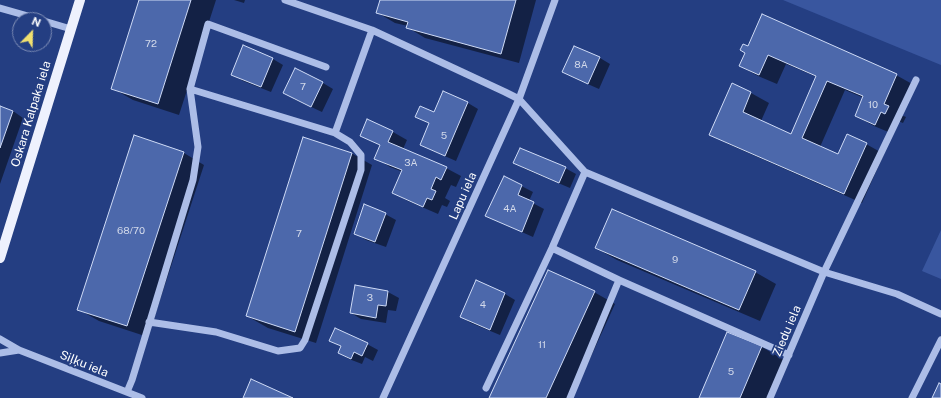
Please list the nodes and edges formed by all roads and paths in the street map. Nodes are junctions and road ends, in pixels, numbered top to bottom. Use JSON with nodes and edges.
{"nodes":[{"id":1,"x":80,"y":0,"type":"edge"},
{"id":2,"x":285,"y":0,"type":"edge"},
{"id":3,"x":555,"y":0,"type":"edge"},
{"id":4,"x":0,"y":8,"type":"edge"},
{"id":5,"x":14,"y":12,"type":"edge"},
{"id":6,"x":52,"y":23,"type":"edge"},
{"id":7,"x":71,"y":29,"type":"junction"},
{"id":8,"x":372,"y":30,"type":"junction"},
{"id":9,"x":326,"y":67,"type":"dead end"},
{"id":10,"x":916,"y":80,"type":"dead end"},
{"id":11,"x":190,"y":89,"type":"junction"},
{"id":12,"x":519,"y":99,"type":"junction"},
{"id":13,"x":336,"y":133,"type":"junction"},
{"id":14,"x":585,"y":172,"type":"junction"},
{"id":15,"x":552,"y":248,"type":"junction"},
{"id":16,"x":0,"y":258,"type":"edge"},
{"id":17,"x":824,"y":272,"type":"junction"},
{"id":18,"x":619,"y":280,"type":"junction"},
{"id":19,"x":941,"y":314,"type":"edge"},
{"id":20,"x":149,"y":322,"type":"junction"},
{"id":21,"x":0,"y":339,"type":"edge"},
{"id":22,"x":941,"y":340,"type":"edge"},
{"id":23,"x":19,"y":350,"type":"junction"},
{"id":24,"x":0,"y":353,"type":"edge"},
{"id":25,"x":789,"y":355,"type":"junction"},
{"id":26,"x":486,"y":388,"type":"dead end"},
{"id":27,"x":127,"y":392,"type":"junction"},
{"id":28,"x":142,"y":398,"type":"edge"},
{"id":29,"x":383,"y":398,"type":"edge"},
{"id":30,"x":570,"y":398,"type":"edge"},
{"id":31,"x":770,"y":398,"type":"edge"},
{"id":32,"x":912,"y":398,"type":"edge"}],
"edges":[{"from":1,"to":7,"type":"main road","name":"Oskara Kalpaka iela"},
{"from":2,"to":8,"type":"street"},
{"from":3,"to":12,"type":"street","name":"Lapu iela"},
{"from":4,"to":5,"type":"street"},
{"from":6,"to":7,"type":"street"},
{"from":7,"to":16,"type":"main road","name":"Oskara Kalpaka iela"},
{"from":8,"to":12,"type":"street"},
{"from":8,"to":13,"type":"street"},
{"from":9,"to":11,"type":"street"},
{"from":10,"to":17,"type":"street","name":"Ziedu iela"},
{"from":11,"to":13,"type":"street"},
{"from":11,"to":20,"type":"street"},
{"from":12,"to":14,"type":"street"},
{"from":12,"to":29,"type":"street","name":"Lapu iela"},
{"from":13,"to":20,"type":"street"},
{"from":14,"to":15,"type":"street"},
{"from":14,"to":17,"type":"street"},
{"from":15,"to":18,"type":"street"},
{"from":15,"to":26,"type":"street"},
{"from":17,"to":19,"type":"street"},
{"from":17,"to":25,"type":"street","name":"Ziedu iela"},
{"from":18,"to":25,"type":"street"},
{"from":18,"to":30,"type":"street"},
{"from":20,"to":27,"type":"street"},
{"from":21,"to":23,"type":"street","name":"Siļķu iela"},
{"from":22,"to":32,"type":"street"},
{"from":23,"to":24,"type":"street"},
{"from":23,"to":27,"type":"street","name":"Siļķu iela"},
{"from":25,"to":31,"type":"street","name":"Ziedu iela"},
{"from":27,"to":28,"type":"street","name":"Siļķu iela"}]}
